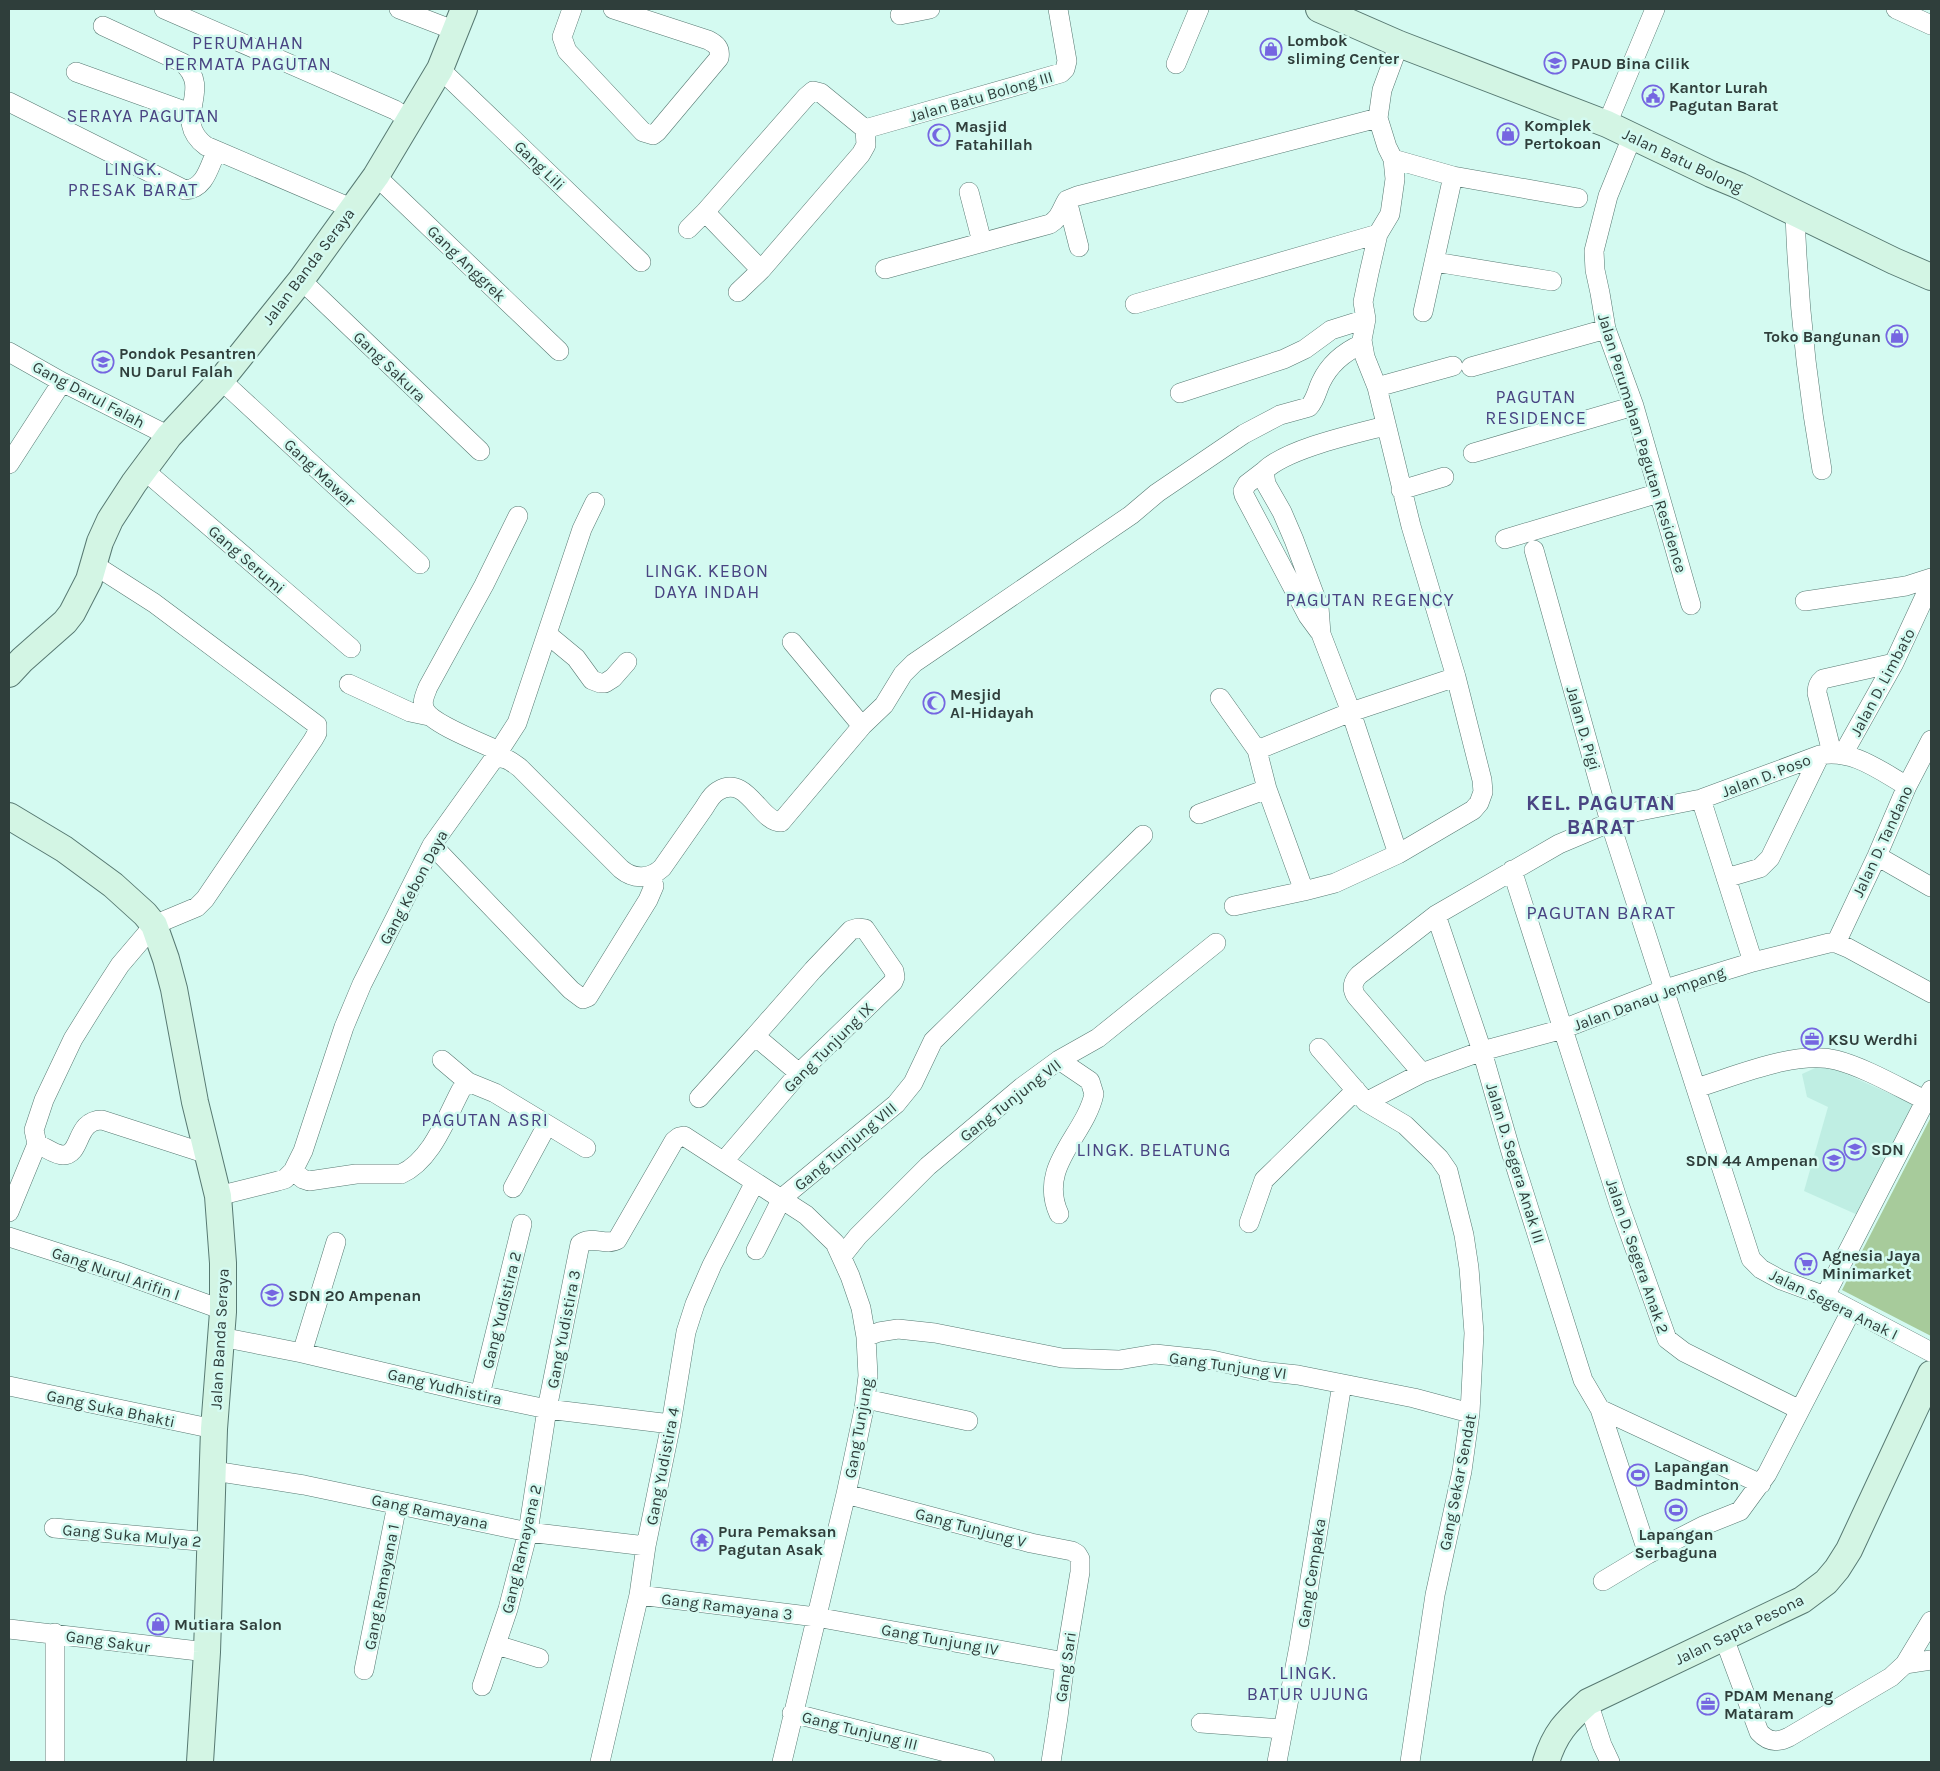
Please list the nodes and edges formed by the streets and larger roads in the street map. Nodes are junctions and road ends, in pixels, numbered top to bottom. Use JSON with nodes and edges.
{"nodes":[{"id":1,"x":164,"y":9,"type":"edge"},
{"id":2,"x":399,"y":9,"type":"edge"},
{"id":3,"x":572,"y":9,"type":"edge"},
{"id":4,"x":612,"y":9,"type":"edge"},
{"id":5,"x":930,"y":9,"type":"edge"},
{"id":6,"x":1058,"y":9,"type":"edge"},
{"id":7,"x":1199,"y":9,"type":"edge"},
{"id":8,"x":1319,"y":9,"type":"edge"},
{"id":9,"x":1896,"y":9,"type":"edge"},
{"id":10,"x":1649,"y":11,"type":"edge"},
{"id":11,"x":900,"y":16,"type":"dead end"},
{"id":12,"x":460,"y":20,"type":"edge"},
{"id":13,"x":103,"y":26,"type":"dead end"},
{"id":14,"x":1931,"y":26,"type":"edge"},
{"id":15,"x":1399,"y":44,"type":"junction"},
{"id":16,"x":1176,"y":64,"type":"dead end"},
{"id":17,"x":440,"y":69,"type":"junction"},
{"id":18,"x":76,"y":72,"type":"dead end"},
{"id":19,"x":9,"y":102,"type":"edge"},
{"id":20,"x":190,"y":113,"type":"junction"},
{"id":21,"x":1378,"y":118,"type":"junction"},
{"id":22,"x":410,"y":120,"type":"junction"},
{"id":23,"x":1608,"y":124,"type":"junction"},
{"id":24,"x":865,"y":129,"type":"junction"},
{"id":25,"x":1632,"y":137,"type":"junction"},
{"id":26,"x":216,"y":152,"type":"junction"},
{"id":27,"x":1393,"y":159,"type":"junction"},
{"id":28,"x":376,"y":176,"type":"junction"},
{"id":29,"x":1453,"y":176,"type":"junction"},
{"id":30,"x":969,"y":192,"type":"dead end"},
{"id":31,"x":1578,"y":198,"type":"dead end"},
{"id":32,"x":1066,"y":200,"type":"junction"},
{"id":33,"x":352,"y":208,"type":"junction"},
{"id":34,"x":705,"y":212,"type":"junction"},
{"id":35,"x":1795,"y":213,"type":"junction"},
{"id":36,"x":688,"y":229,"type":"dead end"},
{"id":37,"x":1378,"y":234,"type":"junction"},
{"id":38,"x":982,"y":242,"type":"junction"},
{"id":39,"x":1079,"y":247,"type":"dead end"},
{"id":40,"x":641,"y":262,"type":"dead end"},
{"id":41,"x":1435,"y":262,"type":"junction"},
{"id":42,"x":885,"y":268,"type":"dead end"},
{"id":43,"x":761,"y":270,"type":"junction"},
{"id":44,"x":1931,"y":278,"type":"edge"},
{"id":45,"x":301,"y":280,"type":"junction"},
{"id":46,"x":1552,"y":281,"type":"dead end"},
{"id":47,"x":738,"y":292,"type":"dead end"},
{"id":48,"x":1135,"y":304,"type":"dead end"},
{"id":49,"x":1423,"y":312,"type":"dead end"},
{"id":50,"x":1366,"y":319,"type":"junction"},
{"id":51,"x":1606,"y":329,"type":"junction"},
{"id":52,"x":1362,"y":344,"type":"junction"},
{"id":53,"x":559,"y":351,"type":"dead end"},
{"id":54,"x":9,"y":352,"type":"edge"},
{"id":55,"x":221,"y":380,"type":"junction"},
{"id":56,"x":62,"y":382,"type":"junction"},
{"id":57,"x":1377,"y":387,"type":"junction"},
{"id":58,"x":1180,"y":393,"type":"dead end"},
{"id":59,"x":1634,"y":406,"type":"junction"},
{"id":60,"x":1385,"y":426,"type":"junction"},
{"id":61,"x":169,"y":436,"type":"junction"},
{"id":62,"x":480,"y":451,"type":"dead end"},
{"id":63,"x":1473,"y":453,"type":"dead end"},
{"id":64,"x":9,"y":464,"type":"edge"},
{"id":65,"x":144,"y":470,"type":"junction"},
{"id":66,"x":1822,"y":470,"type":"dead end"},
{"id":67,"x":1264,"y":471,"type":"junction"},
{"id":68,"x":1444,"y":477,"type":"dead end"},
{"id":69,"x":1401,"y":490,"type":"junction"},
{"id":70,"x":1659,"y":493,"type":"junction"},
{"id":71,"x":595,"y":502,"type":"dead end"},
{"id":72,"x":518,"y":516,"type":"dead end"},
{"id":73,"x":1294,"y":540,"type":"junction"},
{"id":74,"x":1505,"y":540,"type":"dead end"},
{"id":75,"x":1273,"y":549,"type":"junction"},
{"id":76,"x":1534,"y":550,"type":"dead end"},
{"id":77,"x":93,"y":564,"type":"junction"},
{"id":78,"x":420,"y":564,"type":"dead end"},
{"id":79,"x":1931,"y":578,"type":"edge"},
{"id":80,"x":1931,"y":583,"type":"edge"},
{"id":81,"x":1805,"y":600,"type":"dead end"},
{"id":82,"x":1691,"y":605,"type":"dead end"},
{"id":83,"x":547,"y":634,"type":"junction"},
{"id":84,"x":1321,"y":634,"type":"junction"},
{"id":85,"x":792,"y":642,"type":"dead end"},
{"id":86,"x":351,"y":648,"type":"dead end"},
{"id":87,"x":627,"y":662,"type":"dead end"},
{"id":88,"x":1894,"y":663,"type":"junction"},
{"id":89,"x":9,"y":674,"type":"edge"},
{"id":90,"x":1456,"y":677,"type":"junction"},
{"id":91,"x":348,"y":684,"type":"dead end"},
{"id":92,"x":1220,"y":698,"type":"dead end"},
{"id":93,"x":1351,"y":712,"type":"junction"},
{"id":94,"x":429,"y":716,"type":"junction"},
{"id":95,"x":862,"y":726,"type":"junction"},
{"id":96,"x":1931,"y":740,"type":"edge"},
{"id":97,"x":1258,"y":750,"type":"junction"},
{"id":98,"x":500,"y":754,"type":"junction"},
{"id":99,"x":1832,"y":754,"type":"junction"},
{"id":100,"x":1907,"y":786,"type":"junction"},
{"id":101,"x":1267,"y":790,"type":"junction"},
{"id":102,"x":1701,"y":799,"type":"junction"},
{"id":103,"x":1199,"y":814,"type":"dead end"},
{"id":104,"x":9,"y":816,"type":"edge"},
{"id":105,"x":1615,"y":820,"type":"junction"},
{"id":106,"x":1143,"y":835,"type":"dead end"},
{"id":107,"x":432,"y":845,"type":"junction"},
{"id":108,"x":1398,"y":854,"type":"junction"},
{"id":109,"x":1877,"y":856,"type":"junction"},
{"id":110,"x":1512,"y":870,"type":"junction"},
{"id":111,"x":651,"y":876,"type":"junction"},
{"id":112,"x":1726,"y":878,"type":"junction"},
{"id":113,"x":1931,"y":888,"type":"edge"},
{"id":114,"x":1304,"y":891,"type":"junction"},
{"id":115,"x":1234,"y":906,"type":"dead end"},
{"id":116,"x":1436,"y":915,"type":"junction"},
{"id":117,"x":154,"y":925,"type":"junction"},
{"id":118,"x":1216,"y":943,"type":"dead end"},
{"id":119,"x":1836,"y":943,"type":"junction"},
{"id":120,"x":1753,"y":962,"type":"junction"},
{"id":121,"x":1665,"y":989,"type":"junction"},
{"id":122,"x":1931,"y":992,"type":"edge"},
{"id":123,"x":1563,"y":1029,"type":"junction"},
{"id":124,"x":755,"y":1036,"type":"junction"},
{"id":125,"x":1319,"y":1048,"type":"dead end"},
{"id":126,"x":1482,"y":1051,"type":"junction"},
{"id":127,"x":442,"y":1060,"type":"dead end"},
{"id":128,"x":1059,"y":1060,"type":"junction"},
{"id":129,"x":1422,"y":1072,"type":"junction"},
{"id":130,"x":799,"y":1073,"type":"junction"},
{"id":131,"x":468,"y":1082,"type":"junction"},
{"id":132,"x":1696,"y":1088,"type":"junction"},
{"id":133,"x":1929,"y":1095,"type":"edge"},
{"id":134,"x":1361,"y":1096,"type":"junction"},
{"id":135,"x":699,"y":1098,"type":"dead end"},
{"id":136,"x":547,"y":1125,"type":"junction"},
{"id":137,"x":37,"y":1144,"type":"junction"},
{"id":138,"x":586,"y":1148,"type":"dead end"},
{"id":139,"x":207,"y":1154,"type":"junction"},
{"id":140,"x":719,"y":1158,"type":"junction"},
{"id":141,"x":293,"y":1171,"type":"junction"},
{"id":142,"x":755,"y":1182,"type":"junction"},
{"id":143,"x":513,"y":1188,"type":"dead end"},
{"id":144,"x":218,"y":1196,"type":"junction"},
{"id":145,"x":782,"y":1198,"type":"junction"},
{"id":146,"x":9,"y":1212,"type":"edge"},
{"id":147,"x":1059,"y":1214,"type":"dead end"},
{"id":148,"x":1249,"y":1223,"type":"dead end"},
{"id":149,"x":522,"y":1224,"type":"dead end"},
{"id":150,"x":9,"y":1237,"type":"edge"},
{"id":151,"x":336,"y":1242,"type":"dead end"},
{"id":152,"x":579,"y":1248,"type":"joint"},
{"id":153,"x":756,"y":1250,"type":"dead end"},
{"id":154,"x":842,"y":1256,"type":"junction"},
{"id":155,"x":1825,"y":1296,"type":"junction"},
{"id":156,"x":223,"y":1310,"type":"junction"},
{"id":157,"x":1851,"y":1311,"type":"junction"},
{"id":158,"x":221,"y":1337,"type":"junction"},
{"id":159,"x":866,"y":1337,"type":"junction"},
{"id":160,"x":1931,"y":1352,"type":"edge"},
{"id":161,"x":302,"y":1353,"type":"junction"},
{"id":162,"x":1931,"y":1374,"type":"edge"},
{"id":163,"x":1342,"y":1384,"type":"junction"},
{"id":164,"x":9,"y":1386,"type":"edge"},
{"id":165,"x":480,"y":1395,"type":"junction"},
{"id":166,"x":866,"y":1399,"type":"junction"},
{"id":167,"x":547,"y":1408,"type":"junction"},
{"id":168,"x":1600,"y":1409,"type":"junction"},
{"id":169,"x":1800,"y":1410,"type":"junction"},
{"id":170,"x":1470,"y":1413,"type":"junction"},
{"id":171,"x":968,"y":1421,"type":"dead end"},
{"id":172,"x":671,"y":1424,"type":"junction"},
{"id":173,"x":214,"y":1429,"type":"junction"},
{"id":174,"x":214,"y":1471,"type":"junction"},
{"id":175,"x":1761,"y":1484,"type":"junction"},
{"id":176,"x":846,"y":1494,"type":"junction"},
{"id":177,"x":397,"y":1505,"type":"junction"},
{"id":178,"x":54,"y":1528,"type":"dead end"},
{"id":179,"x":528,"y":1532,"type":"junction"},
{"id":180,"x":210,"y":1542,"type":"junction"},
{"id":181,"x":646,"y":1546,"type":"junction"},
{"id":182,"x":1648,"y":1554,"type":"junction"},
{"id":183,"x":1080,"y":1572,"type":"joint"},
{"id":184,"x":1603,"y":1581,"type":"dead end"},
{"id":185,"x":639,"y":1595,"type":"junction"},
{"id":186,"x":816,"y":1617,"type":"junction"},
{"id":187,"x":1931,"y":1620,"type":"edge"},
{"id":188,"x":9,"y":1629,"type":"edge"},
{"id":189,"x":55,"y":1634,"type":"junction"},
{"id":190,"x":1724,"y":1638,"type":"junction"},
{"id":191,"x":497,"y":1644,"type":"junction"},
{"id":192,"x":208,"y":1652,"type":"junction"},
{"id":193,"x":539,"y":1658,"type":"dead end"},
{"id":194,"x":1931,"y":1660,"type":"edge"},
{"id":195,"x":1065,"y":1662,"type":"junction"},
{"id":196,"x":1905,"y":1664,"type":"junction"},
{"id":197,"x":364,"y":1670,"type":"dead end"},
{"id":198,"x":482,"y":1686,"type":"dead end"},
{"id":199,"x":1588,"y":1702,"type":"junction"},
{"id":200,"x":792,"y":1713,"type":"junction"},
{"id":201,"x":1201,"y":1723,"type":"dead end"},
{"id":202,"x":1282,"y":1729,"type":"junction"},
{"id":203,"x":55,"y":1762,"type":"edge"},
{"id":204,"x":200,"y":1762,"type":"edge"},
{"id":205,"x":600,"y":1762,"type":"edge"},
{"id":206,"x":782,"y":1762,"type":"edge"},
{"id":207,"x":985,"y":1762,"type":"edge"},
{"id":208,"x":1050,"y":1762,"type":"edge"},
{"id":209,"x":1277,"y":1762,"type":"edge"},
{"id":210,"x":1410,"y":1762,"type":"edge"},
{"id":211,"x":1546,"y":1762,"type":"edge"},
{"id":212,"x":1610,"y":1762,"type":"edge"}],
"edges":[{"from":1,"to":22,"type":"street"},
{"from":2,"to":12,"type":"street"},
{"from":3,"to":4,"type":"street"},
{"from":5,"to":11,"type":"street"},
{"from":6,"to":24,"type":"street","name":"Jalan Batu Bolong III"},
{"from":7,"to":16,"type":"street"},
{"from":8,"to":15,"type":"street","name":"Jalan Batu Bolong"},
{"from":9,"to":14,"type":"street"},
{"from":10,"to":23,"type":"street"},
{"from":12,"to":17,"type":"street","name":"Jalan Banda Seraya"},
{"from":13,"to":20,"type":"street"},
{"from":15,"to":21,"type":"street"},
{"from":15,"to":23,"type":"street","name":"Jalan Batu Bolong"},
{"from":17,"to":22,"type":"street","name":"Jalan Banda Seraya"},
{"from":17,"to":40,"type":"street","name":"Gang Lili"},
{"from":18,"to":20,"type":"street"},
{"from":19,"to":26,"type":"street"},
{"from":20,"to":26,"type":"street"},
{"from":21,"to":27,"type":"street"},
{"from":21,"to":32,"type":"street"},
{"from":22,"to":28,"type":"street","name":"Jalan Banda Seraya"},
{"from":23,"to":25,"type":"street","name":"Jalan Batu Bolong"},
{"from":24,"to":34,"type":"street"},
{"from":24,"to":43,"type":"street"},
{"from":25,"to":35,"type":"street","name":"Jalan Batu Bolong"},
{"from":25,"to":51,"type":"street","name":"Jalan Perumahan Pagutan Residence"},
{"from":26,"to":33,"type":"street"},
{"from":27,"to":29,"type":"street"},
{"from":27,"to":37,"type":"street"},
{"from":28,"to":33,"type":"street","name":"Jalan Banda Seraya"},
{"from":28,"to":53,"type":"street","name":"Gang Anggrek"},
{"from":29,"to":31,"type":"street"},
{"from":29,"to":41,"type":"street"},
{"from":30,"to":38,"type":"street"},
{"from":32,"to":38,"type":"street"},
{"from":32,"to":39,"type":"street"},
{"from":33,"to":45,"type":"street","name":"Jalan Banda Seraya"},
{"from":34,"to":36,"type":"street"},
{"from":34,"to":43,"type":"street"},
{"from":35,"to":44,"type":"street","name":"Jalan Batu Bolong"},
{"from":35,"to":66,"type":"street"},
{"from":37,"to":48,"type":"street"},
{"from":37,"to":50,"type":"street"},
{"from":38,"to":42,"type":"street"},
{"from":41,"to":46,"type":"street"},
{"from":41,"to":49,"type":"street"},
{"from":43,"to":47,"type":"street"},
{"from":45,"to":55,"type":"street","name":"Jalan Banda Seraya"},
{"from":45,"to":62,"type":"street","name":"Gang Sakura"},
{"from":50,"to":52,"type":"street"},
{"from":50,"to":58,"type":"street"},
{"from":51,"to":57,"type":"street"},
{"from":51,"to":59,"type":"street","name":"Jalan Perumahan Pagutan Residence"},
{"from":52,"to":57,"type":"street"},
{"from":52,"to":95,"type":"street"},
{"from":54,"to":56,"type":"street","name":"Gang Darul Falah"},
{"from":55,"to":61,"type":"street","name":"Jalan Banda Seraya"},
{"from":55,"to":78,"type":"street","name":"Gang Mawar"},
{"from":56,"to":61,"type":"street","name":"Gang Darul Falah"},
{"from":56,"to":64,"type":"street"},
{"from":57,"to":60,"type":"street"},
{"from":59,"to":63,"type":"street"},
{"from":59,"to":70,"type":"street","name":"Jalan Perumahan Pagutan Residence"},
{"from":60,"to":67,"type":"street"},
{"from":60,"to":69,"type":"street"},
{"from":61,"to":65,"type":"street","name":"Jalan Banda Seraya"},
{"from":65,"to":77,"type":"street","name":"Jalan Banda Seraya"},
{"from":65,"to":86,"type":"street","name":"Gang Serumi"},
{"from":67,"to":73,"type":"street"},
{"from":67,"to":75,"type":"street"},
{"from":68,"to":69,"type":"street"},
{"from":69,"to":90,"type":"street"},
{"from":70,"to":74,"type":"street"},
{"from":70,"to":82,"type":"street","name":"Jalan Perumahan Pagutan Residence"},
{"from":71,"to":83,"type":"street"},
{"from":72,"to":94,"type":"street"},
{"from":73,"to":75,"type":"street"},
{"from":73,"to":84,"type":"street"},
{"from":75,"to":84,"type":"street"},
{"from":76,"to":105,"type":"street","name":"Jalan D. Pigi"},
{"from":77,"to":89,"type":"street","name":"Jalan Banda Seraya"},
{"from":77,"to":117,"type":"street"},
{"from":79,"to":81,"type":"street"},
{"from":80,"to":88,"type":"street","name":"Jalan D. Limbato"},
{"from":83,"to":87,"type":"street"},
{"from":83,"to":98,"type":"street"},
{"from":84,"to":93,"type":"street"},
{"from":85,"to":95,"type":"street"},
{"from":88,"to":99,"type":"street","name":"Jalan D. Limbato"},
{"from":88,"to":99,"type":"street"},
{"from":90,"to":93,"type":"street"},
{"from":90,"to":108,"type":"street"},
{"from":91,"to":94,"type":"street"},
{"from":92,"to":97,"type":"street"},
{"from":93,"to":97,"type":"street"},
{"from":93,"to":108,"type":"street"},
{"from":94,"to":98,"type":"street"},
{"from":95,"to":111,"type":"street"},
{"from":96,"to":100,"type":"street","name":"Jalan D. Tandano"},
{"from":97,"to":101,"type":"street"},
{"from":98,"to":107,"type":"street","name":"Gang Kebon Daya"},
{"from":98,"to":111,"type":"street"},
{"from":99,"to":100,"type":"street"},
{"from":99,"to":102,"type":"street","name":"Jalan D. Poso"},
{"from":99,"to":112,"type":"street","name":"Jalan D. Limbato"},
{"from":100,"to":109,"type":"street","name":"Jalan D. Tandano"},
{"from":101,"to":103,"type":"street"},
{"from":101,"to":114,"type":"street"},
{"from":102,"to":105,"type":"street","name":"Jalan D. Poso"},
{"from":102,"to":112,"type":"street"},
{"from":104,"to":117,"type":"street","name":"Jalan Banda Seraya"},
{"from":105,"to":110,"type":"street","name":"Jalan D. Poso"},
{"from":105,"to":121,"type":"street","name":"Jalan D. Pigi"},
{"from":106,"to":145,"type":"street","name":"Gang Tunjung VIII"},
{"from":107,"to":111,"type":"street"},
{"from":107,"to":141,"type":"street","name":"Gang Kebon Daya"},
{"from":108,"to":114,"type":"street"},
{"from":109,"to":113,"type":"street"},
{"from":109,"to":119,"type":"street","name":"Jalan D. Tandano"},
{"from":110,"to":116,"type":"street","name":"Jalan D. Poso"},
{"from":110,"to":123,"type":"street","name":"Jalan D. Segera Anak 2"},
{"from":112,"to":120,"type":"street"},
{"from":114,"to":115,"type":"street"},
{"from":116,"to":126,"type":"street","name":"Jalan D. Segera Anak III"},
{"from":116,"to":129,"type":"street","name":"Jalan D. Poso"},
{"from":117,"to":137,"type":"street"},
{"from":117,"to":139,"type":"street","name":"Jalan Banda Seraya"},
{"from":118,"to":128,"type":"street","name":"Gang Tunjung VII"},
{"from":119,"to":120,"type":"street","name":"Jalan Danau Jempang"},
{"from":119,"to":122,"type":"street"},
{"from":120,"to":121,"type":"street","name":"Jalan Danau Jempang"},
{"from":121,"to":123,"type":"street","name":"Jalan Danau Jempang"},
{"from":121,"to":132,"type":"street","name":"Jalan Segera Anak I"},
{"from":123,"to":126,"type":"street","name":"Jalan Danau Jempang"},
{"from":123,"to":169,"type":"street","name":"Jalan D. Segera Anak 2"},
{"from":124,"to":130,"type":"street"},
{"from":124,"to":130,"type":"street","name":"Gang Tunjung IX"},
{"from":124,"to":135,"type":"street"},
{"from":125,"to":134,"type":"street","name":"Gang Sekar Sendat"},
{"from":126,"to":129,"type":"street","name":"Jalan Danau Jempang"},
{"from":126,"to":168,"type":"street","name":"Jalan D. Segera Anak III"},
{"from":127,"to":131,"type":"street"},
{"from":128,"to":147,"type":"street"},
{"from":128,"to":154,"type":"street","name":"Gang Tunjung VII"},
{"from":129,"to":134,"type":"street","name":"Jalan Danau Jempang"},
{"from":130,"to":140,"type":"street","name":"Gang Tunjung IX"},
{"from":131,"to":136,"type":"street"},
{"from":131,"to":141,"type":"street"},
{"from":132,"to":133,"type":"street"},
{"from":132,"to":155,"type":"street","name":"Jalan Segera Anak I"},
{"from":133,"to":155,"type":"street"},
{"from":134,"to":148,"type":"street","name":"Jalan Danau Jempang"},
{"from":134,"to":170,"type":"street","name":"Gang Sekar Sendat"},
{"from":136,"to":138,"type":"street"},
{"from":136,"to":143,"type":"street"},
{"from":137,"to":139,"type":"street"},
{"from":137,"to":146,"type":"street"},
{"from":139,"to":144,"type":"street","name":"Jalan Banda Seraya"},
{"from":140,"to":142,"type":"street","name":"Gang Tunjung"},
{"from":140,"to":152,"type":"street","name":"Gang Tunjung"},
{"from":141,"to":144,"type":"street"},
{"from":142,"to":145,"type":"street","name":"Gang Tunjung"},
{"from":142,"to":172,"type":"street","name":"Gang Yudistira 4"},
{"from":144,"to":156,"type":"street","name":"Jalan Banda Seraya"},
{"from":145,"to":153,"type":"street","name":"Gang Tunjung VIII"},
{"from":145,"to":154,"type":"street","name":"Gang Tunjung"},
{"from":149,"to":165,"type":"street","name":"Gang Yudistira 2"},
{"from":150,"to":156,"type":"street","name":"Gang Nurul Arifin I"},
{"from":151,"to":161,"type":"street"},
{"from":152,"to":167,"type":"street","name":"Gang Yudistira 3"},
{"from":154,"to":159,"type":"street","name":"Gang Tunjung"},
{"from":155,"to":157,"type":"street","name":"Jalan Segera Anak I"},
{"from":156,"to":158,"type":"street","name":"Jalan Banda Seraya"},
{"from":157,"to":160,"type":"street","name":"Jalan Segera Anak I"},
{"from":157,"to":169,"type":"street"},
{"from":158,"to":161,"type":"street","name":"Gang Yudhistira"},
{"from":158,"to":173,"type":"street","name":"Jalan Banda Seraya"},
{"from":159,"to":163,"type":"street","name":"Gang Tunjung VI"},
{"from":159,"to":166,"type":"street","name":"Gang Tunjung"},
{"from":161,"to":165,"type":"street","name":"Gang Yudhistira"},
{"from":162,"to":190,"type":"street","name":"Jalan Sapta Pesona"},
{"from":163,"to":170,"type":"street","name":"Gang Tunjung VI"},
{"from":163,"to":202,"type":"street","name":"Gang Cempaka"},
{"from":164,"to":173,"type":"street","name":"Gang Suka Bhakti"},
{"from":165,"to":167,"type":"street","name":"Gang Yudhistira"},
{"from":166,"to":171,"type":"street"},
{"from":166,"to":176,"type":"street","name":"Gang Tunjung"},
{"from":167,"to":172,"type":"street","name":"Gang Yudhistira"},
{"from":167,"to":179,"type":"street","name":"Gang Ramayana 2"},
{"from":168,"to":175,"type":"street"},
{"from":168,"to":182,"type":"street","name":"Jalan D. Segera Anak III"},
{"from":169,"to":175,"type":"street"},
{"from":170,"to":210,"type":"street","name":"Gang Sekar Sendat"},
{"from":172,"to":181,"type":"street","name":"Gang Yudistira 4"},
{"from":173,"to":174,"type":"street","name":"Jalan Banda Seraya"},
{"from":174,"to":177,"type":"street","name":"Gang Ramayana"},
{"from":174,"to":180,"type":"street","name":"Jalan Banda Seraya"},
{"from":175,"to":182,"type":"street"},
{"from":176,"to":183,"type":"street","name":"Gang Tunjung V"},
{"from":176,"to":186,"type":"street","name":"Gang Tunjung"},
{"from":177,"to":179,"type":"street","name":"Gang Ramayana"},
{"from":177,"to":197,"type":"street","name":"Gang Ramayana 1"},
{"from":178,"to":180,"type":"street","name":"Gang Suka Mulya 2"},
{"from":179,"to":181,"type":"street","name":"Gang Ramayana"},
{"from":179,"to":191,"type":"street","name":"Gang Ramayana 2"},
{"from":180,"to":192,"type":"street","name":"Jalan Banda Seraya"},
{"from":181,"to":185,"type":"street","name":"Gang Yudistira 4"},
{"from":182,"to":184,"type":"street"},
{"from":183,"to":195,"type":"street","name":"Gang Sari"},
{"from":185,"to":186,"type":"street","name":"Gang Ramayana 3"},
{"from":185,"to":205,"type":"street","name":"Gang Yudistira 4"},
{"from":186,"to":195,"type":"street","name":"Gang Tunjung IV"},
{"from":186,"to":200,"type":"street","name":"Gang Tunjung"},
{"from":187,"to":196,"type":"street"},
{"from":188,"to":189,"type":"street","name":"Gang Sakur"},
{"from":189,"to":192,"type":"street","name":"Gang Sakur"},
{"from":189,"to":203,"type":"street"},
{"from":190,"to":196,"type":"street"},
{"from":190,"to":199,"type":"street","name":"Jalan Sapta Pesona"},
{"from":191,"to":193,"type":"street"},
{"from":191,"to":198,"type":"street","name":"Gang Ramayana 2"},
{"from":192,"to":204,"type":"street","name":"Jalan Banda Seraya"},
{"from":194,"to":196,"type":"street"},
{"from":195,"to":208,"type":"street","name":"Gang Sari"},
{"from":199,"to":211,"type":"street","name":"Jalan Sapta Pesona"},
{"from":199,"to":212,"type":"street"},
{"from":200,"to":206,"type":"street","name":"Gang Tunjung"},
{"from":200,"to":207,"type":"street","name":"Gang Tunjung III"},
{"from":201,"to":202,"type":"street"},
{"from":202,"to":209,"type":"street","name":"Gang Cempaka"}]}
